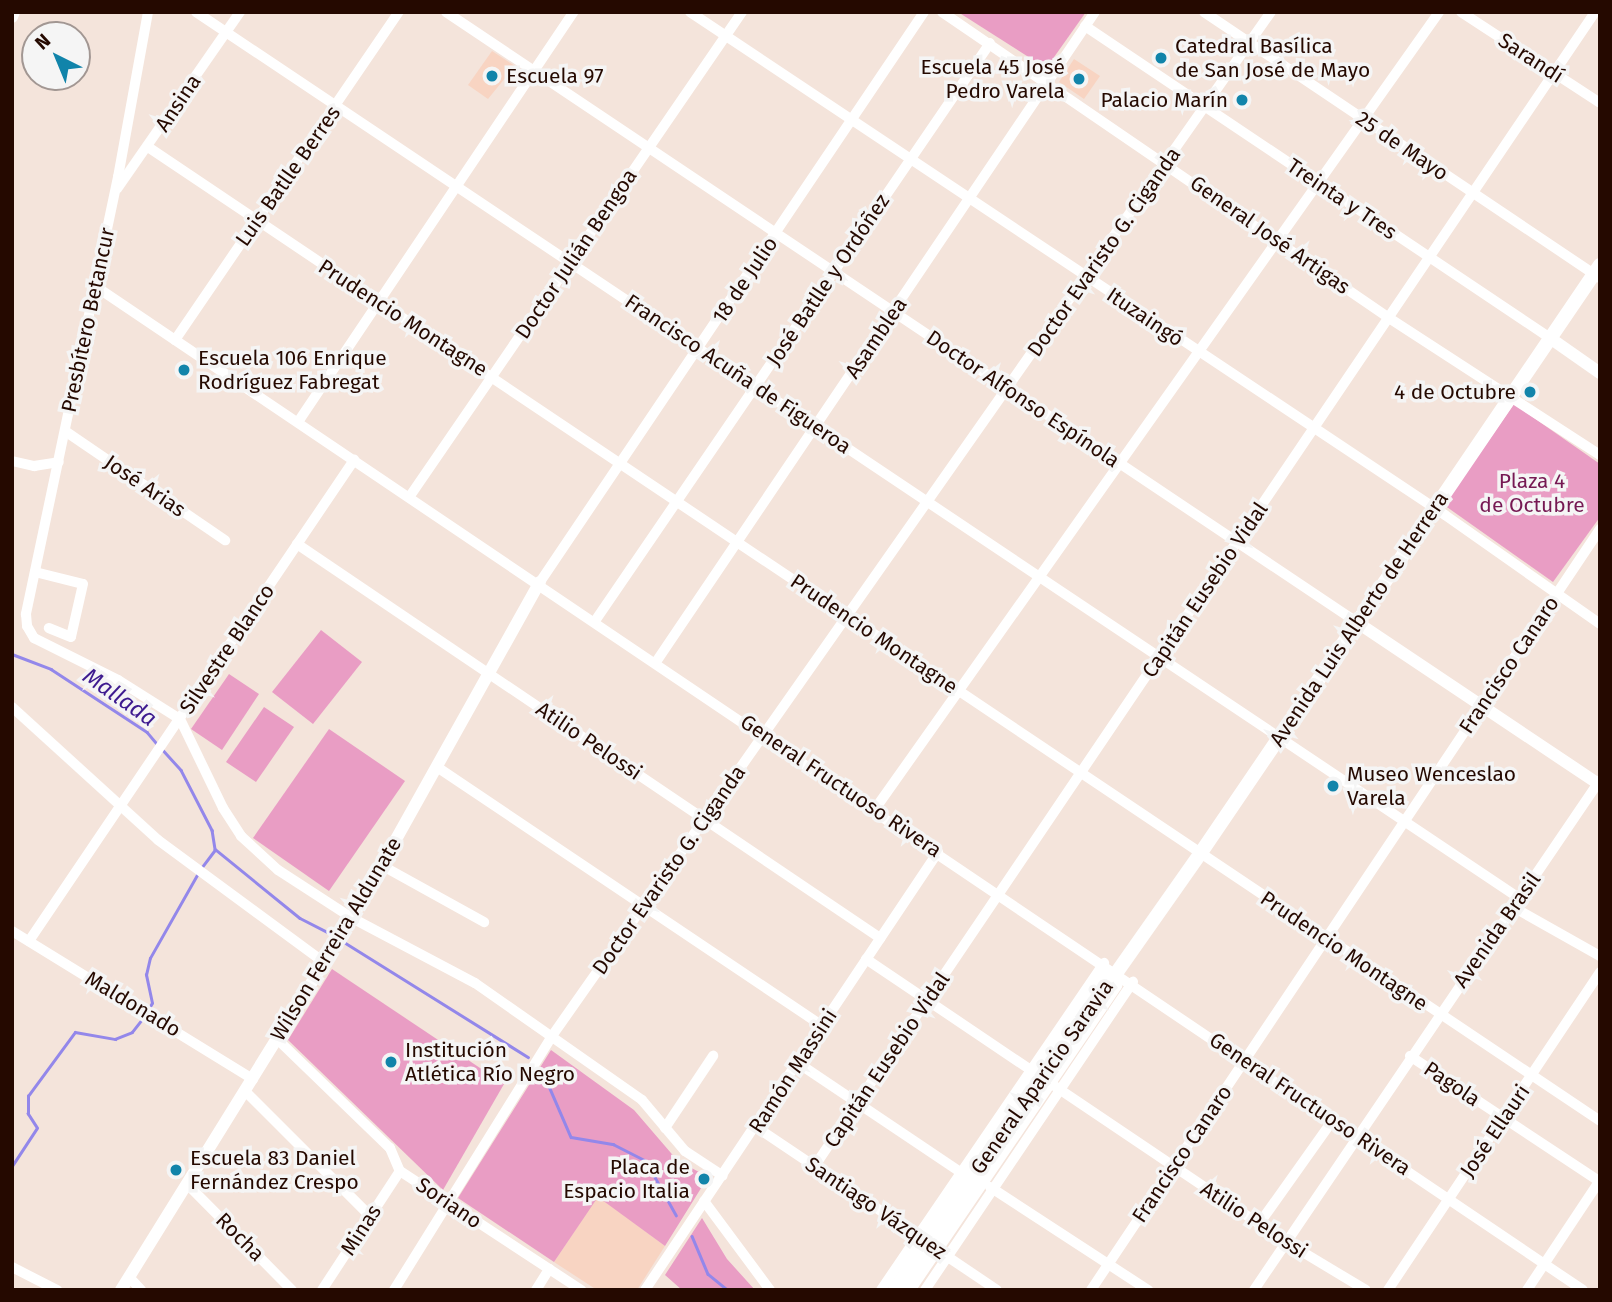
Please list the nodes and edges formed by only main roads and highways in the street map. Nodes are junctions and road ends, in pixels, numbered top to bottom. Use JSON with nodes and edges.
{"nodes":[{"id":1,"x":1598,"y":272,"type":"edge"},
{"id":2,"x":1117,"y":972,"type":"joint"},
{"id":3,"x":932,"y":1246,"type":"junction"},
{"id":4,"x":895,"y":1290,"type":"edge"},
{"id":5,"x":908,"y":1290,"type":"edge"}],
"edges":[{"from":1,"to":2,"type":"main road","name":"Avenida Luis Alberto de Herrera"},
{"from":2,"to":3,"type":"main road","name":"General Aparicio Saravia"},
{"from":3,"to":4,"type":"main road","name":"General Aparicio Saravia"},
{"from":3,"to":5,"type":"main road","name":"General Aparicio Saravia"}]}
